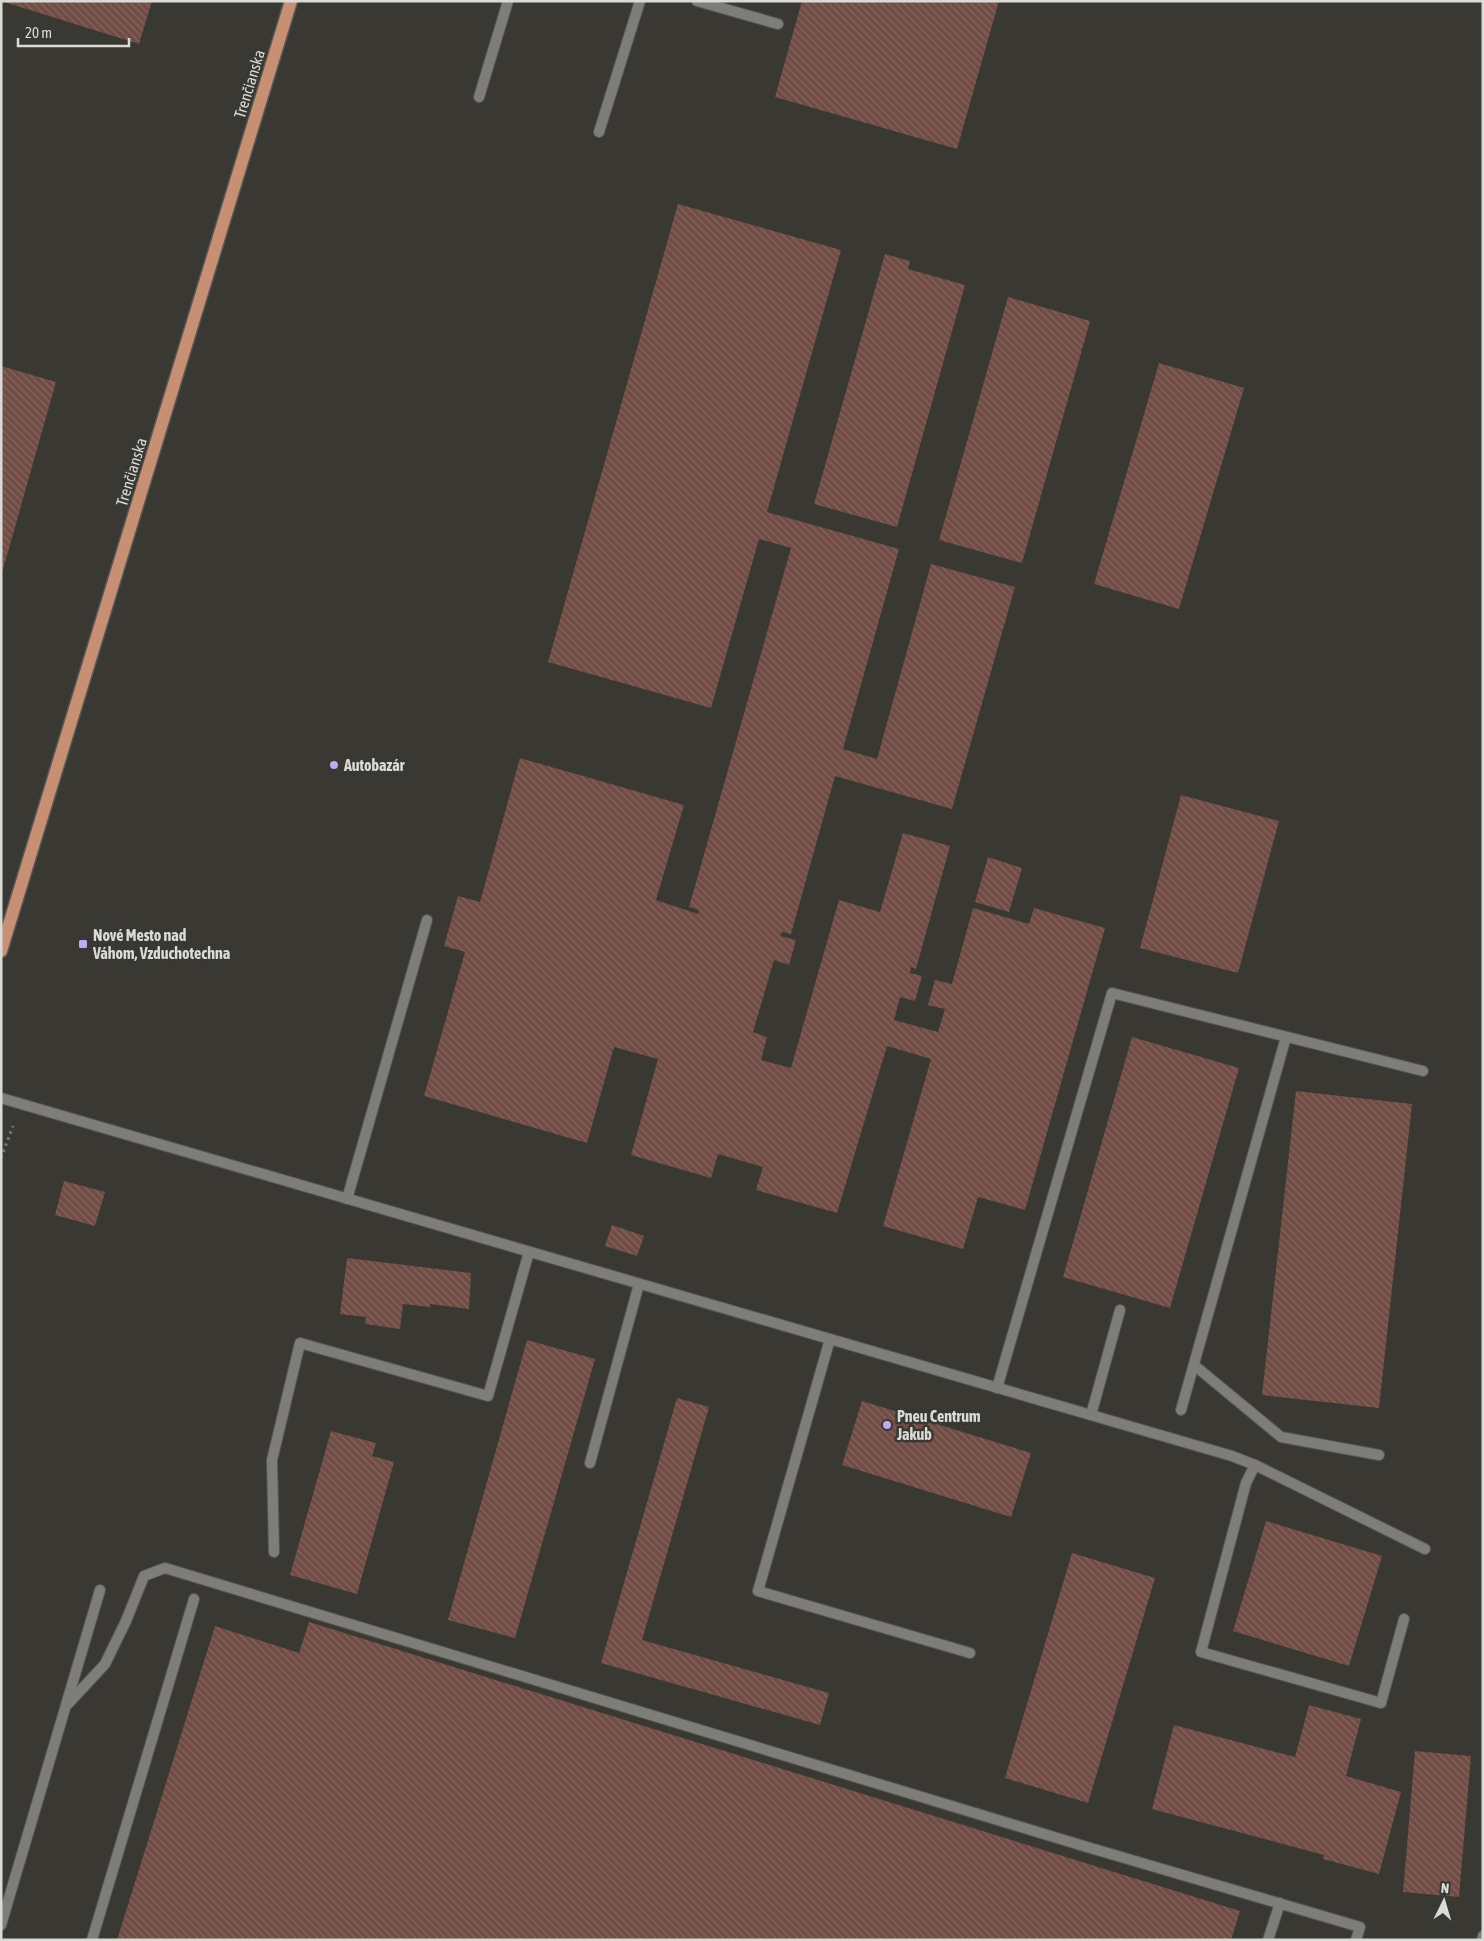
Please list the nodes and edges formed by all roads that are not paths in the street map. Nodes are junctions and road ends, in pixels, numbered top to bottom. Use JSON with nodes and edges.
{"nodes":[{"id":1,"x":291,"y":1,"type":"edge"},
{"id":2,"x":508,"y":1,"type":"edge"},
{"id":3,"x":640,"y":1,"type":"edge"},
{"id":4,"x":697,"y":1,"type":"edge"},
{"id":5,"x":778,"y":24,"type":"dead end"},
{"id":6,"x":479,"y":97,"type":"dead end"},
{"id":7,"x":599,"y":132,"type":"dead end"},
{"id":8,"x":427,"y":920,"type":"dead end"},
{"id":9,"x":1,"y":951,"type":"edge"},
{"id":10,"x":1286,"y":1037,"type":"junction"},
{"id":11,"x":1423,"y":1071,"type":"dead end"},
{"id":12,"x":1,"y":1098,"type":"edge"},
{"id":13,"x":347,"y":1199,"type":"junction"},
{"id":14,"x":529,"y":1252,"type":"junction"},
{"id":15,"x":639,"y":1284,"type":"junction"},
{"id":16,"x":1120,"y":1310,"type":"dead end"},
{"id":17,"x":830,"y":1339,"type":"junction"},
{"id":18,"x":1194,"y":1365,"type":"junction"},
{"id":19,"x":997,"y":1388,"type":"junction"},
{"id":20,"x":1182,"y":1410,"type":"dead end"},
{"id":21,"x":1091,"y":1415,"type":"junction"},
{"id":22,"x":1379,"y":1454,"type":"dead end"},
{"id":23,"x":590,"y":1462,"type":"dead end"},
{"id":24,"x":1256,"y":1466,"type":"junction"},
{"id":25,"x":1425,"y":1549,"type":"dead end"},
{"id":26,"x":274,"y":1552,"type":"dead end"},
{"id":27,"x":100,"y":1590,"type":"dead end"},
{"id":28,"x":194,"y":1599,"type":"dead end"},
{"id":29,"x":1404,"y":1619,"type":"dead end"},
{"id":30,"x":970,"y":1653,"type":"dead end"},
{"id":31,"x":66,"y":1705,"type":"junction"},
{"id":32,"x":1280,"y":1903,"type":"junction"},
{"id":33,"x":1,"y":1925,"type":"edge"},
{"id":34,"x":92,"y":1940,"type":"edge"},
{"id":35,"x":1268,"y":1940,"type":"edge"},
{"id":36,"x":1356,"y":1940,"type":"edge"}],
"edges":[{"from":1,"to":9,"type":"main road","name":"Trenčianska"},
{"from":2,"to":6,"type":"lane"},
{"from":3,"to":7,"type":"lane"},
{"from":4,"to":5,"type":"lane"},
{"from":8,"to":13,"type":"lane"},
{"from":10,"to":11,"type":"lane"},
{"from":10,"to":18,"type":"lane"},
{"from":10,"to":19,"type":"lane"},
{"from":12,"to":13,"type":"lane"},
{"from":13,"to":14,"type":"lane"},
{"from":14,"to":15,"type":"lane"},
{"from":14,"to":26,"type":"lane"},
{"from":15,"to":17,"type":"lane"},
{"from":15,"to":23,"type":"lane"},
{"from":16,"to":21,"type":"lane"},
{"from":17,"to":19,"type":"lane"},
{"from":17,"to":30,"type":"lane"},
{"from":18,"to":20,"type":"lane"},
{"from":18,"to":22,"type":"lane"},
{"from":19,"to":21,"type":"lane"},
{"from":21,"to":24,"type":"lane"},
{"from":24,"to":25,"type":"lane"},
{"from":24,"to":29,"type":"lane"},
{"from":27,"to":31,"type":"lane"},
{"from":28,"to":34,"type":"lane"},
{"from":31,"to":32,"type":"lane"},
{"from":31,"to":33,"type":"lane"},
{"from":32,"to":35,"type":"lane"},
{"from":32,"to":36,"type":"lane"}]}
